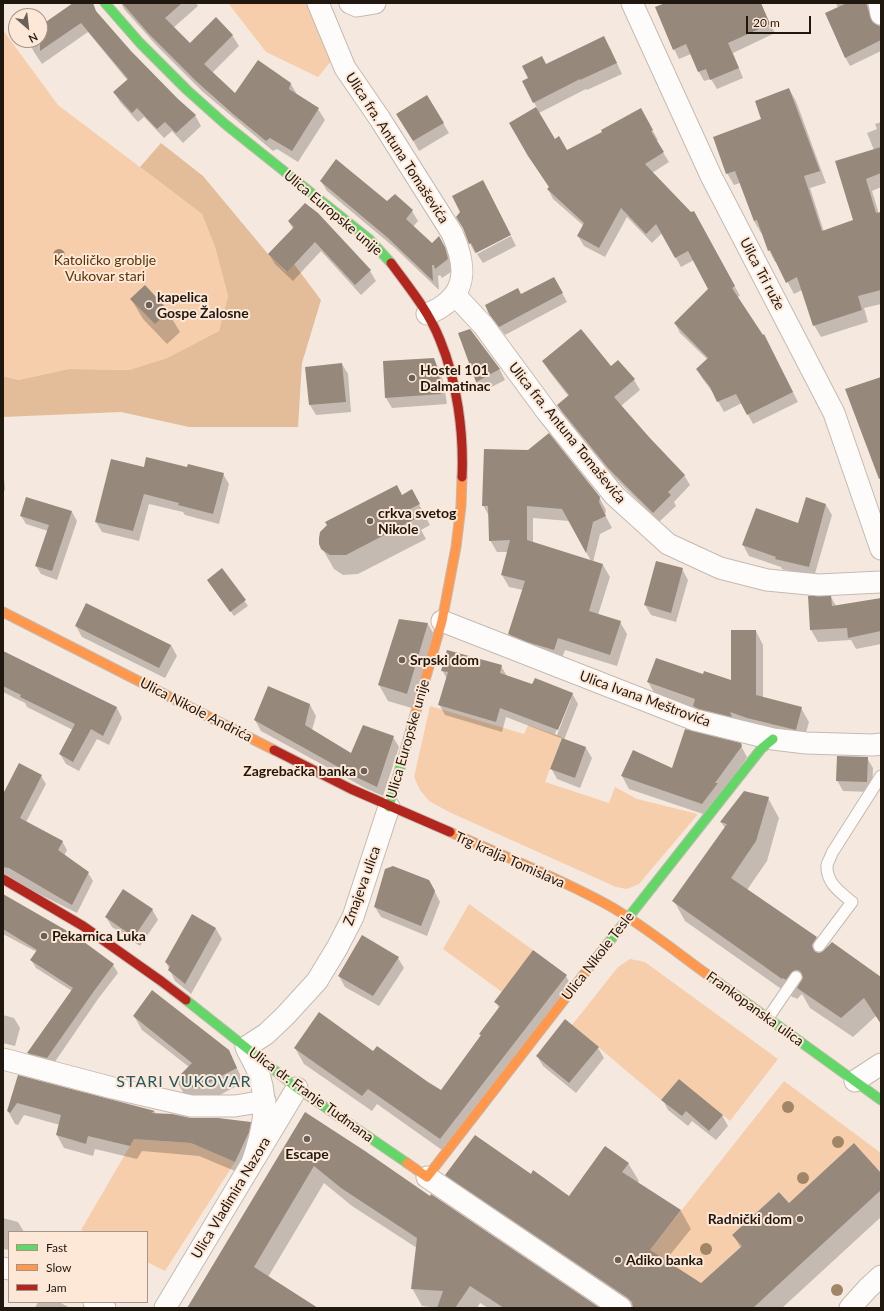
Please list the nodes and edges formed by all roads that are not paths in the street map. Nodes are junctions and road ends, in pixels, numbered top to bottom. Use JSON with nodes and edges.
{"nodes":[{"id":1,"x":105,"y":3,"type":"edge"},
{"id":2,"x":318,"y":3,"type":"edge"},
{"id":3,"x":350,"y":3,"type":"edge"},
{"id":4,"x":375,"y":3,"type":"edge"},
{"id":5,"x":632,"y":3,"type":"edge"},
{"id":6,"x":879,"y":3,"type":"edge"},
{"id":7,"x":881,"y":14,"type":"edge"},
{"id":8,"x":455,"y":295,"type":"junction"},
{"id":9,"x":427,"y":314,"type":"junction"},
{"id":10,"x":881,"y":549,"type":"edge"},
{"id":11,"x":881,"y":582,"type":"edge"},
{"id":12,"x":3,"y":612,"type":"edge"},
{"id":13,"x":442,"y":621,"type":"junction"},
{"id":14,"x":773,"y":739,"type":"junction"},
{"id":15,"x":881,"y":744,"type":"edge"},
{"id":16,"x":881,"y":776,"type":"edge"},
{"id":17,"x":389,"y":807,"type":"junction"},
{"id":18,"x":3,"y":879,"type":"edge"},
{"id":19,"x":628,"y":918,"type":"junction"},
{"id":20,"x":819,"y":946,"type":"dead end"},
{"id":21,"x":796,"y":977,"type":"dead end"},
{"id":22,"x":768,"y":1018,"type":"junction"},
{"id":23,"x":246,"y":1047,"type":"junction"},
{"id":24,"x":3,"y":1059,"type":"edge"},
{"id":25,"x":881,"y":1064,"type":"edge"},
{"id":26,"x":855,"y":1081,"type":"junction"},
{"id":27,"x":297,"y":1088,"type":"junction"},
{"id":28,"x":881,"y":1100,"type":"edge"},
{"id":29,"x":265,"y":1101,"type":"junction"},
{"id":30,"x":252,"y":1163,"type":"junction"},
{"id":31,"x":427,"y":1177,"type":"junction"},
{"id":32,"x":881,"y":1276,"type":"edge"},
{"id":33,"x":96,"y":1303,"type":"edge"},
{"id":34,"x":105,"y":1308,"type":"edge"},
{"id":35,"x":165,"y":1308,"type":"edge"},
{"id":36,"x":621,"y":1308,"type":"edge"},
{"id":37,"x":850,"y":1308,"type":"edge"}],
"edges":[{"from":1,"to":9,"type":"main road","name":"Ulica Europske unije"},
{"from":2,"to":8,"type":"street","name":"Ulica fra. Antuna Tomaševića"},
{"from":3,"to":4,"type":"street"},
{"from":5,"to":10,"type":"street","name":"Uilca Tri ruže"},
{"from":6,"to":7,"type":"street"},
{"from":8,"to":9,"type":"street"},
{"from":8,"to":11,"type":"street","name":"Ulica fra. Antuna Tomaševića"},
{"from":9,"to":13,"type":"main road","name":"Ulica Europske unije"},
{"from":12,"to":17,"type":"main road","name":"Ulica Nikole Andrića"},
{"from":13,"to":14,"type":"street","name":"Ulica Ivana Meštrovića"},
{"from":13,"to":17,"type":"main road","name":"Ulica Europske unije"},
{"from":14,"to":15,"type":"street","name":"Ulica Ivana Meštrovića"},
{"from":14,"to":19,"type":"main road","name":"Ulica Nikole Tesle"},
{"from":16,"to":20,"type":"lane"},
{"from":17,"to":19,"type":"main road","name":"Trg kralja Tomislava"},
{"from":17,"to":23,"type":"street","name":"Zmajeva ulica"},
{"from":18,"to":23,"type":"main road","name":"Ulica dr. Franje Tuđmana"},
{"from":19,"to":22,"type":"main road","name":"Frankopanska ulica"},
{"from":19,"to":31,"type":"main road","name":"Ulica Nikole Tesle"},
{"from":21,"to":22,"type":"lane"},
{"from":22,"to":26,"type":"main road","name":"Frankopanska ulica"},
{"from":23,"to":27,"type":"main road","name":"Ulica dr. Franje Tuđmana"},
{"from":23,"to":29,"type":"street"},
{"from":24,"to":29,"type":"street"},
{"from":25,"to":26,"type":"street"},
{"from":26,"to":28,"type":"main road","name":"Frankopanska ulica"},
{"from":27,"to":30,"type":"street","name":"Ulica Vladimira Nazora"},
{"from":27,"to":31,"type":"main road","name":"Ulica dr. Franje Tuđmana"},
{"from":29,"to":30,"type":"street"},
{"from":30,"to":35,"type":"street","name":"Ulica Vladimira Nazora"},
{"from":31,"to":36,"type":"street","name":"Ulica dr. Franje Tuđmana"},
{"from":32,"to":37,"type":"street"},
{"from":33,"to":34,"type":"street"}]}
